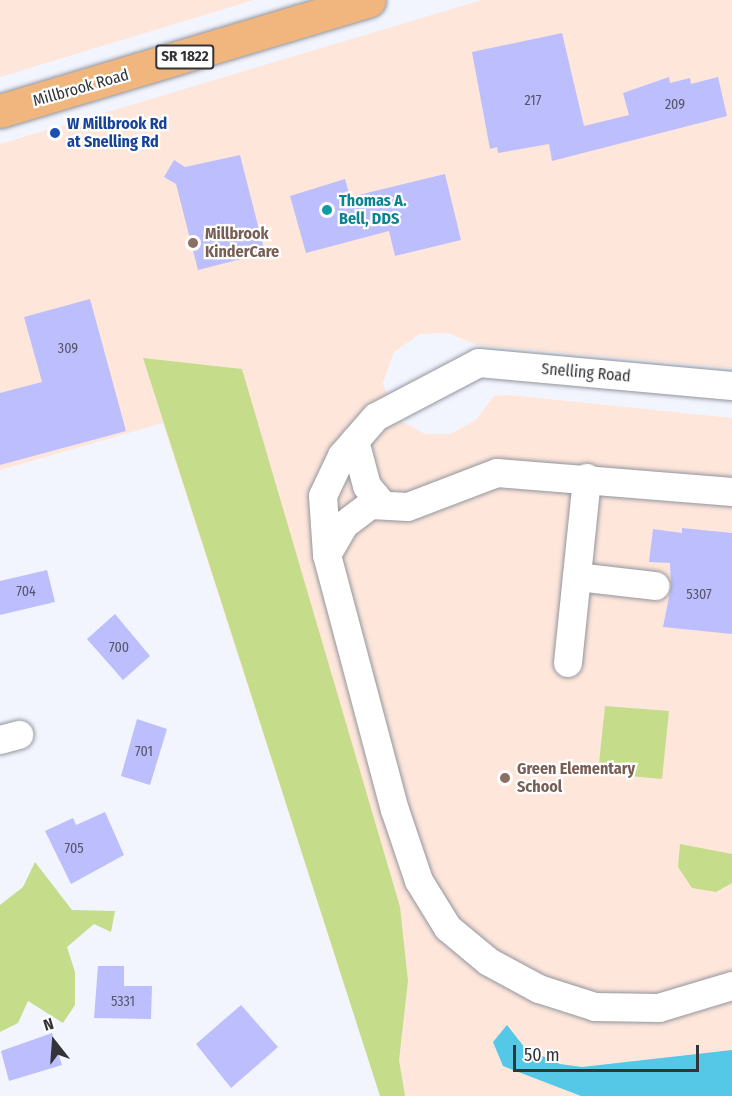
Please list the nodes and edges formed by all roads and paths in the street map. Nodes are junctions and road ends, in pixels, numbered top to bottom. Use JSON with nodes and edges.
{"nodes":[{"id":1,"x":369,"y":0,"type":"edge"},
{"id":2,"x":0,"y":111,"type":"edge"},
{"id":3,"x":732,"y":386,"type":"edge"},
{"id":4,"x":355,"y":441,"type":"junction"},
{"id":5,"x":587,"y":478,"type":"junction"},
{"id":6,"x":732,"y":492,"type":"edge"},
{"id":7,"x":382,"y":504,"type":"junction"},
{"id":8,"x":327,"y":555,"type":"junction"},
{"id":9,"x":577,"y":577,"type":"junction"},
{"id":10,"x":655,"y":586,"type":"dead end"},
{"id":11,"x":568,"y":663,"type":"dead end"},
{"id":12,"x":732,"y":986,"type":"edge"}],
"edges":[{"from":1,"to":2,"type":"main road","name":"Millbrook Road","number":"SR 1822"},
{"from":3,"to":4,"type":"street","name":"Snelling Road"},
{"from":4,"to":7,"type":"street"},
{"from":4,"to":8,"type":"street","name":"Snelling Road"},
{"from":5,"to":6,"type":"street"},
{"from":5,"to":7,"type":"street"},
{"from":5,"to":9,"type":"street"},
{"from":7,"to":8,"type":"street"},
{"from":8,"to":12,"type":"street","name":"Snelling Road"},
{"from":9,"to":10,"type":"street"},
{"from":9,"to":11,"type":"street"}]}
